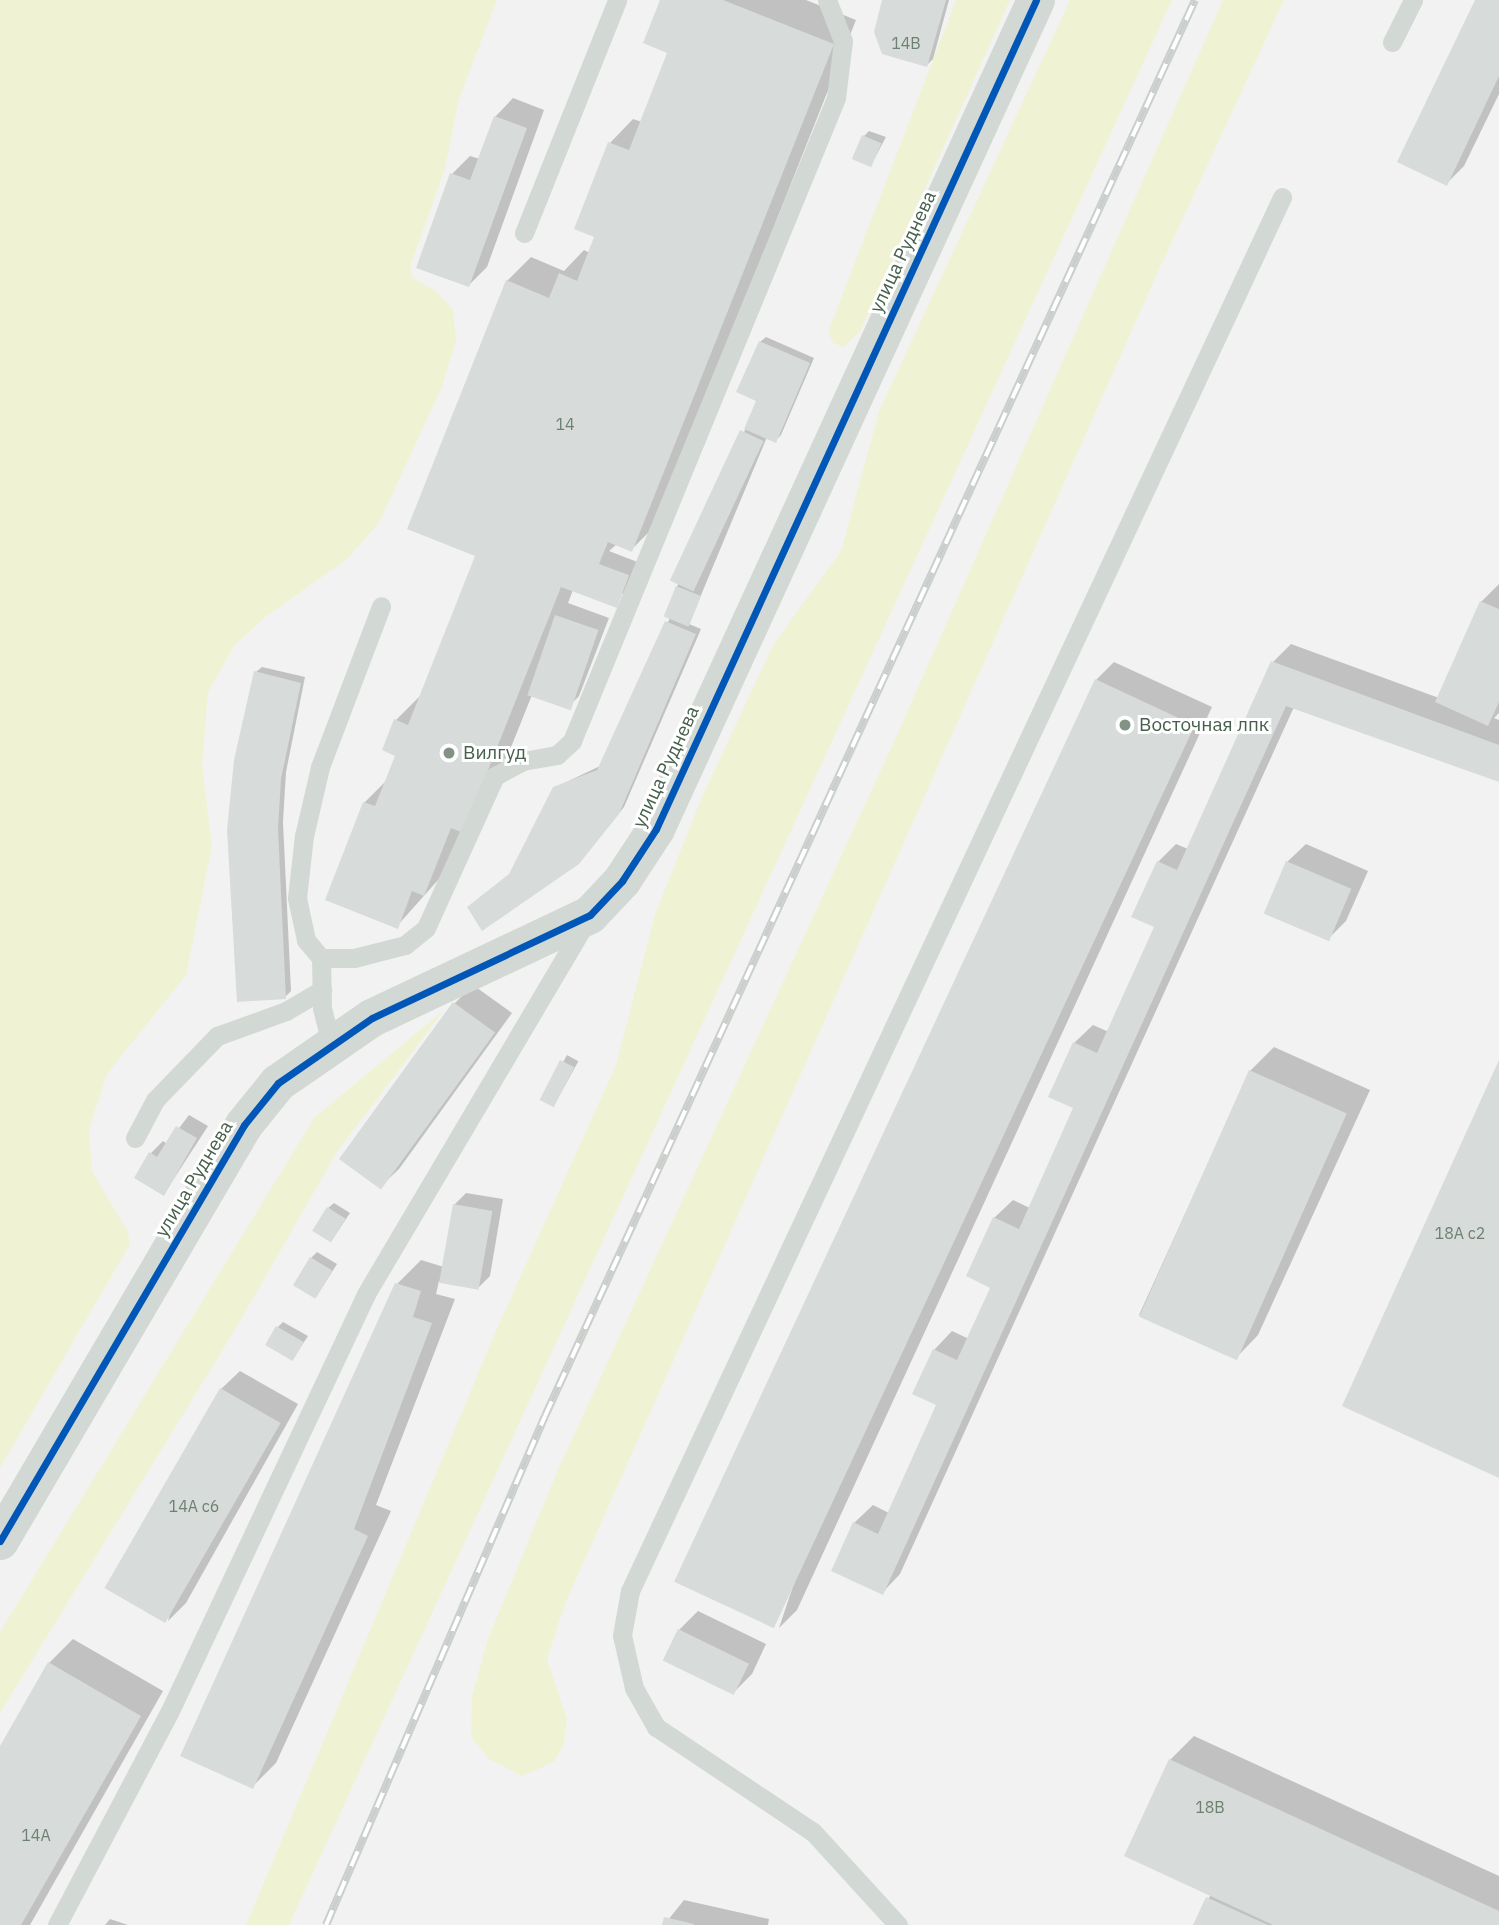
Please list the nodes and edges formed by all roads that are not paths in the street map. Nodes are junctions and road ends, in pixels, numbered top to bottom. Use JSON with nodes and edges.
{"nodes":[{"id":1,"x":617,"y":0,"type":"edge"},
{"id":2,"x":827,"y":0,"type":"edge"},
{"id":3,"x":1036,"y":0,"type":"edge"},
{"id":4,"x":1413,"y":0,"type":"edge"},
{"id":5,"x":1392,"y":42,"type":"dead end"},
{"id":6,"x":1282,"y":197,"type":"dead end"},
{"id":7,"x":524,"y":233,"type":"dead end"},
{"id":8,"x":380,"y":606,"type":"dead end"},
{"id":9,"x":590,"y":915,"type":"junction"},
{"id":10,"x":321,"y":958,"type":"junction"},
{"id":11,"x":322,"y":990,"type":"junction"},
{"id":12,"x":331,"y":1044,"type":"junction"},
{"id":13,"x":135,"y":1138,"type":"dead end"},
{"id":14,"x":0,"y":1541,"type":"edge"},
{"id":15,"x":57,"y":1925,"type":"edge"},
{"id":16,"x":898,"y":1925,"type":"edge"}],
"edges":[{"from":1,"to":7,"type":"lane"},
{"from":2,"to":10,"type":"lane"},
{"from":3,"to":9,"type":"street","name":"улица Руднева"},
{"from":4,"to":5,"type":"lane"},
{"from":6,"to":16,"type":"lane"},
{"from":8,"to":10,"type":"lane"},
{"from":9,"to":12,"type":"street","name":"улица Руднева"},
{"from":9,"to":15,"type":"lane"},
{"from":10,"to":11,"type":"lane"},
{"from":11,"to":12,"type":"lane"},
{"from":11,"to":13,"type":"lane"},
{"from":12,"to":14,"type":"street","name":"улица Руднева"}]}
